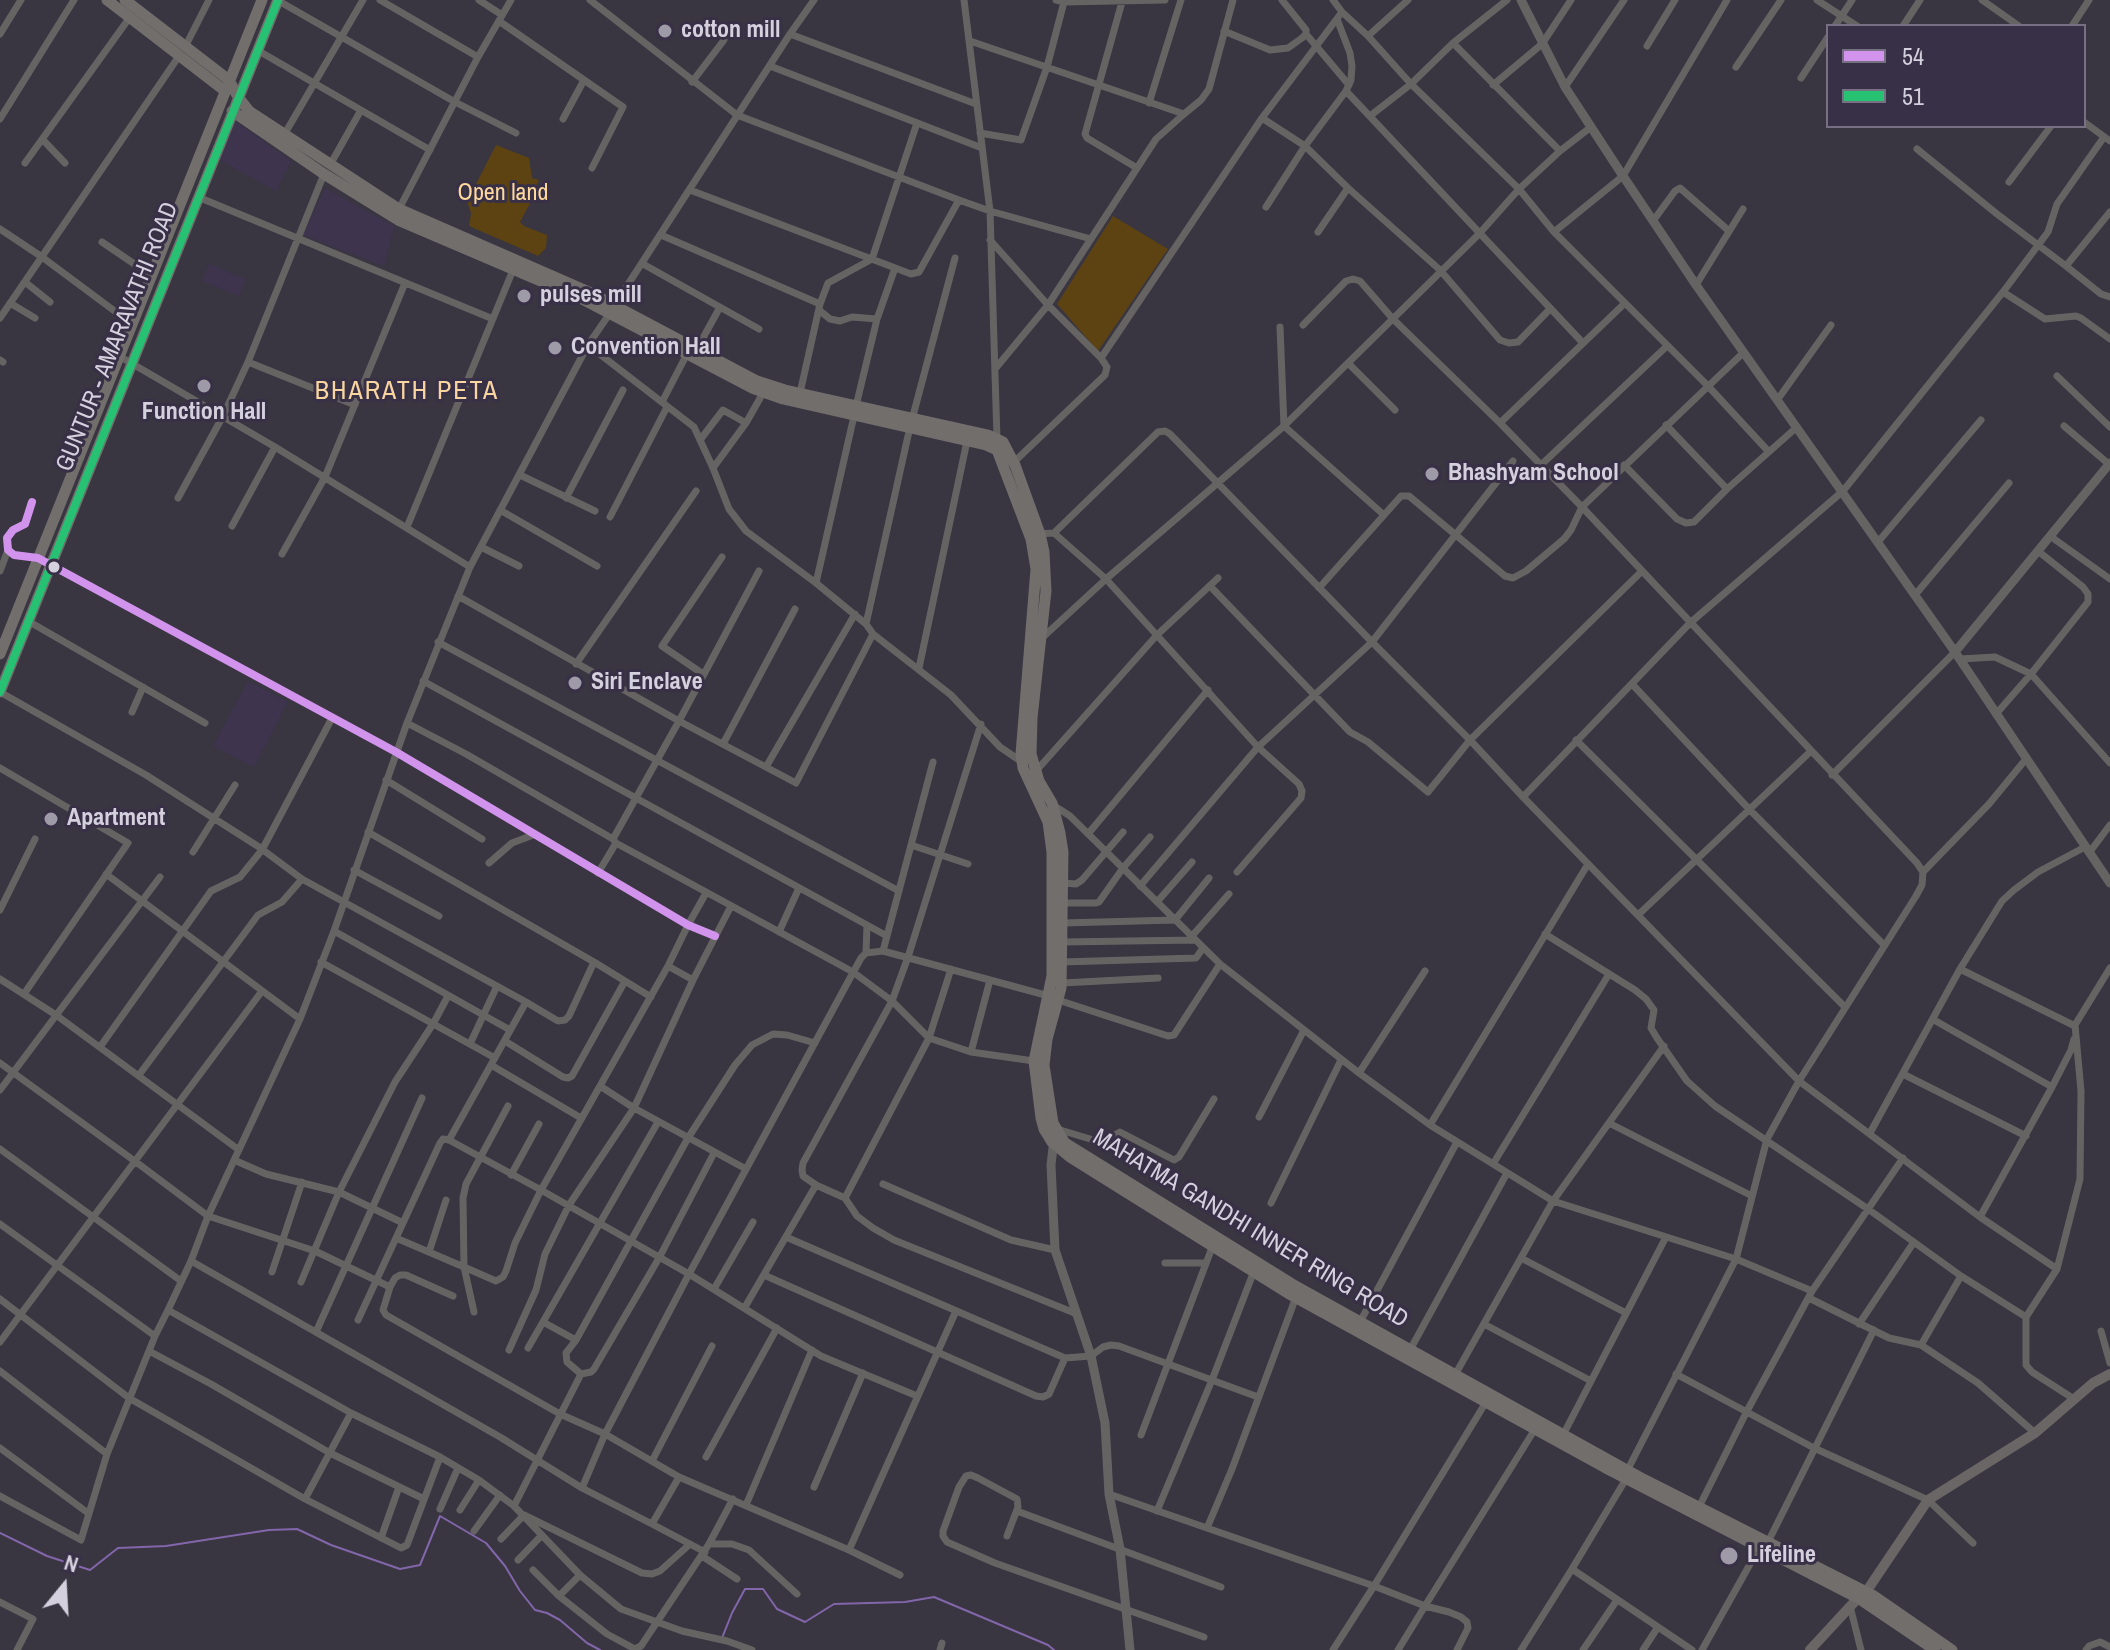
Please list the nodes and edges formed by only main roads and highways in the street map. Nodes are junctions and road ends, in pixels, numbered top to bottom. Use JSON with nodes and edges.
{"nodes":[{"id":1,"x":107,"y":0,"type":"edge"},
{"id":2,"x":125,"y":0,"type":"edge"},
{"id":3,"x":262,"y":0,"type":"edge"},
{"id":4,"x":278,"y":0,"type":"edge"},
{"id":5,"x":138,"y":10,"type":"edge"},
{"id":6,"x":227,"y":85,"type":"junction"},
{"id":7,"x":238,"y":97,"type":"junction"},
{"id":8,"x":232,"y":111,"type":"junction"},
{"id":9,"x":327,"y":170,"type":"junction"},
{"id":10,"x":159,"y":256,"type":"junction"},
{"id":11,"x":172,"y":261,"type":"junction"},
{"id":12,"x":612,"y":310,"type":"junction"},
{"id":13,"x":692,"y":351,"type":"junction"},
{"id":14,"x":855,"y":411,"type":"junction"},
{"id":15,"x":912,"y":423,"type":"junction"},
{"id":16,"x":1035,"y":534,"type":"junction"},
{"id":17,"x":0,"y":654,"type":"edge"},
{"id":18,"x":0,"y":692,"type":"edge"},
{"id":19,"x":1054,"y":998,"type":"junction"},
{"id":20,"x":1055,"y":1134,"type":"junction"},
{"id":21,"x":2110,"y":1374,"type":"edge"},
{"id":22,"x":1626,"y":1475,"type":"junction"},
{"id":23,"x":1764,"y":1545,"type":"junction"},
{"id":24,"x":1858,"y":1599,"type":"junction"},
{"id":25,"x":1810,"y":1650,"type":"edge"},
{"id":26,"x":1935,"y":1650,"type":"edge"},
{"id":27,"x":1952,"y":1650,"type":"edge"}],
"edges":[{"from":1,"to":5,"type":"main road","name":"MAHATMA GANDHI INNER RING ROAD"},
{"from":2,"to":5,"type":"main road","name":"MAHATMA GANDHI INNER RING ROAD"},
{"from":3,"to":6,"type":"main road","name":"GUNTUR - AMARAVATHI ROAD"},
{"from":4,"to":7,"type":"main road","name":"GUNTUR - AMARAVATHI ROAD"},
{"from":5,"to":6,"type":"main road","name":"MAHATMA GANDHI INNER RING ROAD"},
{"from":6,"to":7,"type":"main road","name":"MAHATMA GANDHI INNER RING ROAD"},
{"from":6,"to":10,"type":"main road","name":"GUNTUR - AMARAVATHI ROAD"},
{"from":7,"to":8,"type":"main road","name":"GUNTUR - AMARAVATHI ROAD"},
{"from":7,"to":9,"type":"main road","name":"MAHATMA GANDHI INNER RING ROAD"},
{"from":8,"to":9,"type":"main road","name":"MAHATMA GANDHI INNER RING ROAD"},
{"from":8,"to":11,"type":"main road","name":"GUNTUR - AMARAVATHI ROAD"},
{"from":9,"to":12,"type":"main road","name":"MAHATMA GANDHI INNER RING ROAD"},
{"from":9,"to":12,"type":"main road","name":"MAHATMA GANDHI INNER RING ROAD"},
{"from":10,"to":11,"type":"main road"},
{"from":10,"to":17,"type":"main road","name":"GUNTUR - AMARAVATHI ROAD"},
{"from":11,"to":18,"type":"main road","name":"GUNTUR - AMARAVATHI ROAD"},
{"from":12,"to":13,"type":"main road","name":"MAHATMA GANDHI INNER RING ROAD"},
{"from":13,"to":14,"type":"main road","name":"MAHATMA GANDHI INNER RING ROAD"},
{"from":13,"to":14,"type":"main road","name":"MAHATMA GANDHI INNER RING ROAD"},
{"from":14,"to":15,"type":"main road","name":"MAHATMA GANDHI INNER RING ROAD"},
{"from":15,"to":16,"type":"main road","name":"MAHATMA GANDHI INNER RING ROAD"},
{"from":15,"to":16,"type":"main road","name":"MAHATMA GANDHI INNER RING ROAD"},
{"from":16,"to":19,"type":"main road","name":"MAHATMA GANDHI INNER RING ROAD"},
{"from":16,"to":19,"type":"main road","name":"MAHATMA GANDHI INNER RING ROAD"},
{"from":19,"to":20,"type":"main road","name":"MAHATMA GANDHI INNER RING ROAD"},
{"from":19,"to":20,"type":"main road","name":"MAHATMA GANDHI INNER RING ROAD"},
{"from":20,"to":22,"type":"main road","name":"MAHATMA GANDHI INNER RING ROAD"},
{"from":20,"to":22,"type":"main road","name":"MAHATMA GANDHI INNER RING ROAD"},
{"from":21,"to":24,"type":"main road"},
{"from":22,"to":23,"type":"main road","name":"MAHATMA GANDHI INNER RING ROAD"},
{"from":22,"to":23,"type":"main road","name":"MAHATMA GANDHI INNER RING ROAD"},
{"from":23,"to":24,"type":"main road","name":"MAHATMA GANDHI INNER RING ROAD"},
{"from":24,"to":25,"type":"main road"},
{"from":24,"to":26,"type":"main road","name":"MAHATMA GANDHI INNER RING ROAD"},
{"from":24,"to":27,"type":"main road","name":"MAHATMA GANDHI INNER RING ROAD"}]}
